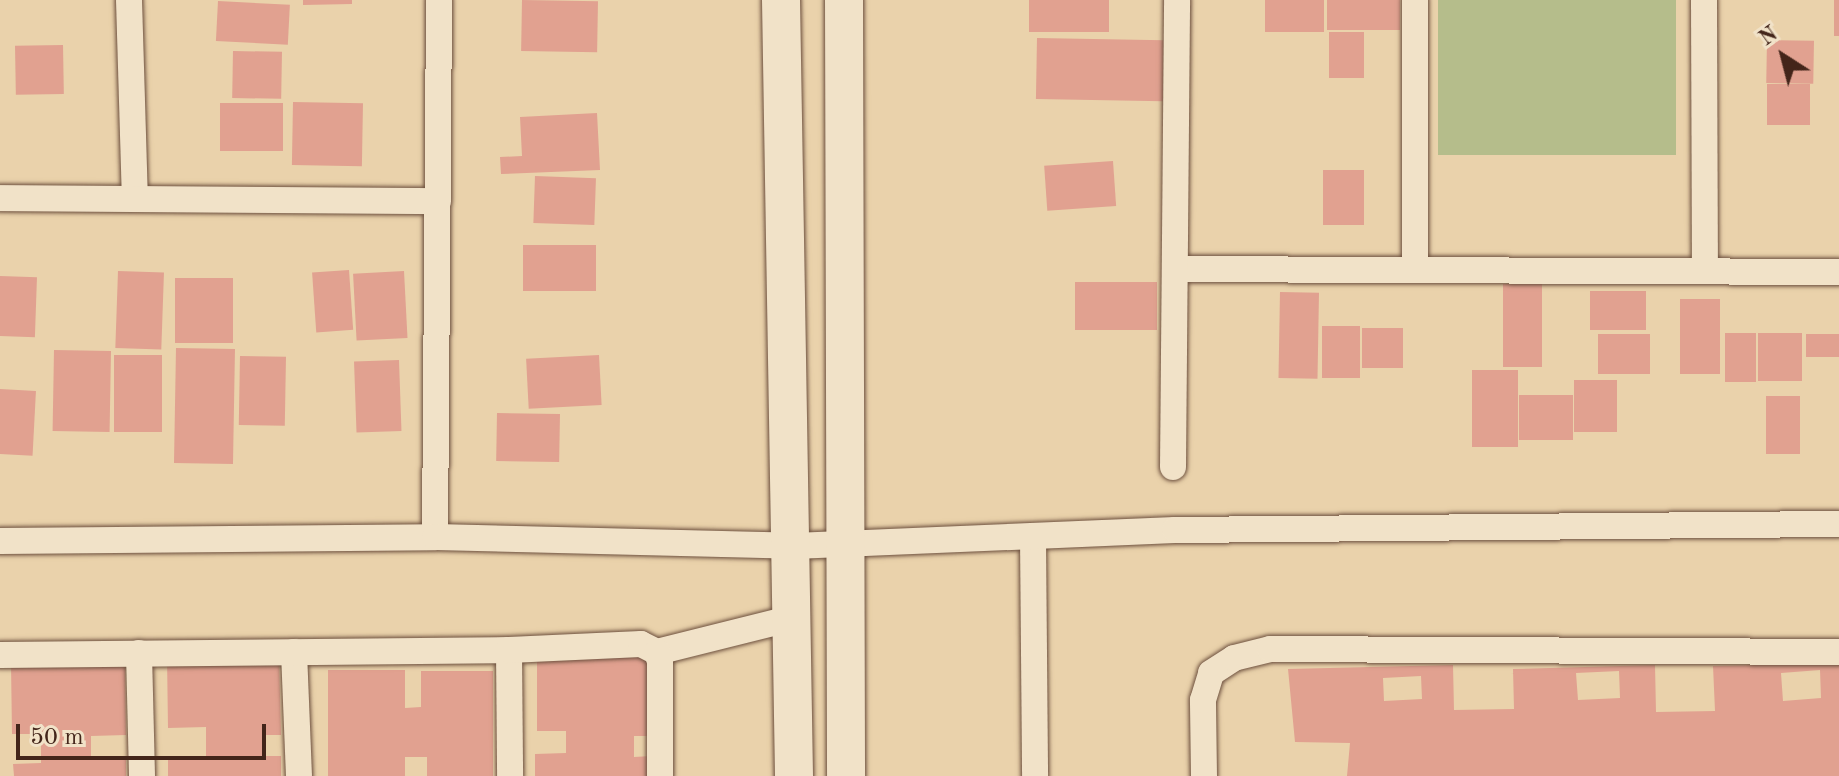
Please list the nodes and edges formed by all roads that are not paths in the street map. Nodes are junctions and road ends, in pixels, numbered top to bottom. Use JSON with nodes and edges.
{"nodes":[{"id":1,"x":129,"y":0,"type":"edge"},
{"id":2,"x":439,"y":0,"type":"edge"},
{"id":3,"x":781,"y":0,"type":"edge"},
{"id":4,"x":844,"y":0,"type":"edge"},
{"id":5,"x":1177,"y":0,"type":"edge"},
{"id":6,"x":1415,"y":0,"type":"edge"},
{"id":7,"x":1704,"y":0,"type":"edge"},
{"id":8,"x":135,"y":197,"type":"junction"},
{"id":9,"x":0,"y":198,"type":"edge"},
{"id":10,"x":438,"y":201,"type":"junction"},
{"id":11,"x":1177,"y":269,"type":"junction"},
{"id":12,"x":1415,"y":270,"type":"junction"},
{"id":13,"x":1705,"y":271,"type":"junction"},
{"id":14,"x":1839,"y":272,"type":"edge"},
{"id":15,"x":1173,"y":467,"type":"dead end"},
{"id":16,"x":1839,"y":524,"type":"edge"},
{"id":17,"x":435,"y":537,"type":"junction"},
{"id":18,"x":1033,"y":538,"type":"junction"},
{"id":19,"x":0,"y":541,"type":"edge"},
{"id":20,"x":848,"y":545,"type":"junction"},
{"id":21,"x":794,"y":546,"type":"junction"},
{"id":22,"x":793,"y":618,"type":"junction"},
{"id":23,"x":509,"y":650,"type":"junction"},
{"id":24,"x":294,"y":652,"type":"junction"},
{"id":25,"x":657,"y":652,"type":"junction"},
{"id":26,"x":1839,"y":652,"type":"edge"},
{"id":27,"x":139,"y":653,"type":"junction"},
{"id":28,"x":0,"y":655,"type":"edge"},
{"id":29,"x":142,"y":776,"type":"edge"},
{"id":30,"x":299,"y":776,"type":"edge"},
{"id":31,"x":510,"y":776,"type":"edge"},
{"id":32,"x":660,"y":776,"type":"edge"},
{"id":33,"x":794,"y":776,"type":"edge"},
{"id":34,"x":846,"y":776,"type":"edge"},
{"id":35,"x":1035,"y":776,"type":"edge"},
{"id":36,"x":1204,"y":776,"type":"edge"}],
"edges":[{"from":1,"to":8,"type":"street"},
{"from":2,"to":10,"type":"street"},
{"from":3,"to":21,"type":"street"},
{"from":4,"to":20,"type":"street"},
{"from":5,"to":11,"type":"street"},
{"from":6,"to":12,"type":"street"},
{"from":7,"to":13,"type":"street"},
{"from":8,"to":9,"type":"street"},
{"from":8,"to":10,"type":"street"},
{"from":10,"to":17,"type":"street"},
{"from":11,"to":12,"type":"street"},
{"from":11,"to":15,"type":"street"},
{"from":12,"to":13,"type":"street"},
{"from":13,"to":14,"type":"street"},
{"from":16,"to":18,"type":"street"},
{"from":17,"to":19,"type":"street"},
{"from":17,"to":21,"type":"street"},
{"from":18,"to":20,"type":"street"},
{"from":18,"to":35,"type":"street"},
{"from":20,"to":21,"type":"street"},
{"from":20,"to":34,"type":"street"},
{"from":21,"to":22,"type":"street"},
{"from":22,"to":25,"type":"street"},
{"from":22,"to":33,"type":"street"},
{"from":23,"to":24,"type":"street"},
{"from":23,"to":25,"type":"street"},
{"from":23,"to":31,"type":"street"},
{"from":24,"to":27,"type":"street"},
{"from":24,"to":30,"type":"street"},
{"from":25,"to":32,"type":"street"},
{"from":26,"to":36,"type":"street"},
{"from":27,"to":28,"type":"street"},
{"from":27,"to":29,"type":"street"}]}
